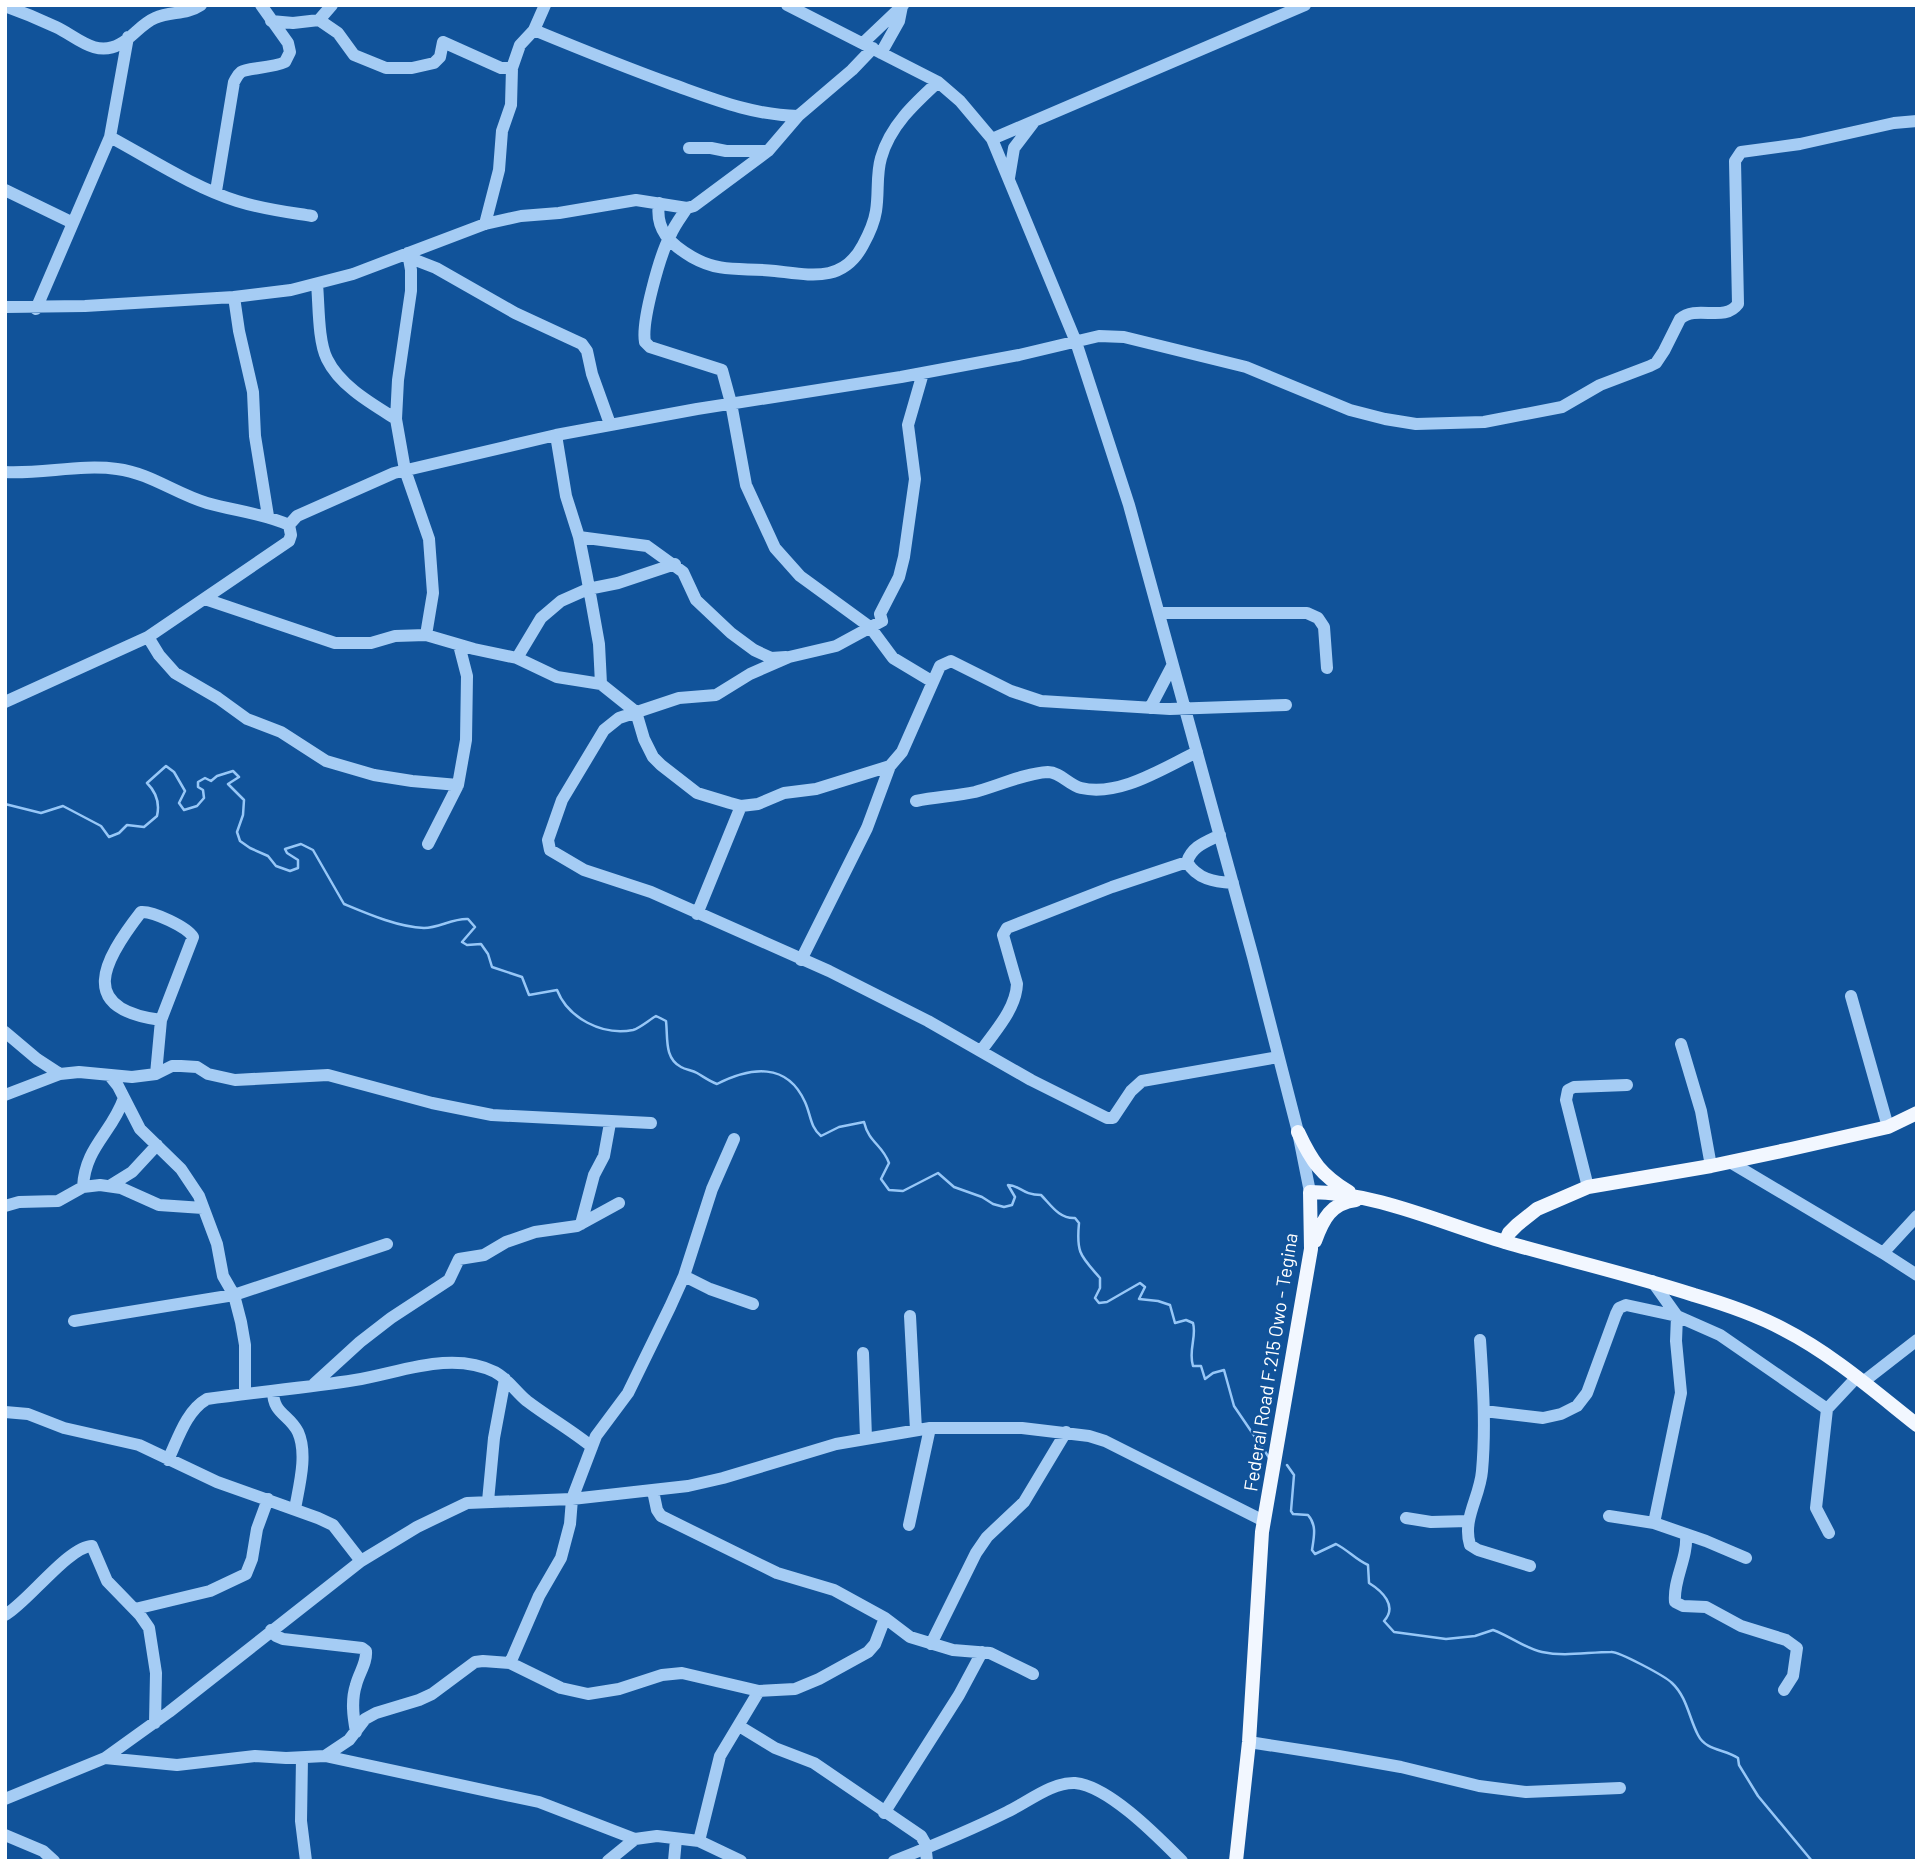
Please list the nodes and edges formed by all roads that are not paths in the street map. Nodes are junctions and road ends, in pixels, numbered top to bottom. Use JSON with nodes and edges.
{"nodes":[{"id":1,"x":201,"y":5,"type":"edge"},
{"id":2,"x":261,"y":5,"type":"edge"},
{"id":3,"x":332,"y":5,"type":"edge"},
{"id":4,"x":545,"y":5,"type":"edge"},
{"id":5,"x":788,"y":5,"type":"edge"},
{"id":6,"x":1305,"y":5,"type":"edge"},
{"id":7,"x":5,"y":6,"type":"edge"},
{"id":8,"x":903,"y":6,"type":"edge"},
{"id":9,"x":319,"y":20,"type":"junction"},
{"id":10,"x":271,"y":21,"type":"junction"},
{"id":11,"x":534,"y":30,"type":"junction"},
{"id":12,"x":128,"y":37,"type":"junction"},
{"id":13,"x":872,"y":48,"type":"junction"},
{"id":14,"x":512,"y":68,"type":"junction"},
{"id":15,"x":938,"y":82,"type":"junction"},
{"id":16,"x":798,"y":116,"type":"junction"},
{"id":17,"x":1036,"y":121,"type":"junction"},
{"id":18,"x":1917,"y":121,"type":"edge"},
{"id":19,"x":110,"y":137,"type":"junction"},
{"id":20,"x":992,"y":139,"type":"junction"},
{"id":21,"x":689,"y":148,"type":"dead end"},
{"id":22,"x":768,"y":150,"type":"junction"},
{"id":23,"x":1009,"y":182,"type":"junction"},
{"id":24,"x":5,"y":190,"type":"edge"},
{"id":25,"x":216,"y":191,"type":"junction"},
{"id":26,"x":659,"y":203,"type":"junction"},
{"id":27,"x":687,"y":208,"type":"junction"},
{"id":28,"x":312,"y":216,"type":"dead end"},
{"id":29,"x":73,"y":223,"type":"junction"},
{"id":30,"x":485,"y":224,"type":"junction"},
{"id":31,"x":669,"y":237,"type":"junction"},
{"id":32,"x":409,"y":256,"type":"junction"},
{"id":33,"x":317,"y":284,"type":"junction"},
{"id":34,"x":234,"y":297,"type":"junction"},
{"id":35,"x":5,"y":307,"type":"edge"},
{"id":36,"x":19,"y":307,"type":"junction"},
{"id":37,"x":36,"y":309,"type":"junction"},
{"id":38,"x":5,"y":320,"type":"edge"},
{"id":39,"x":1076,"y":342,"type":"junction"},
{"id":40,"x":923,"y":373,"type":"junction"},
{"id":41,"x":731,"y":403,"type":"junction"},
{"id":42,"x":396,"y":419,"type":"junction"},
{"id":43,"x":610,"y":424,"type":"junction"},
{"id":44,"x":556,"y":435,"type":"junction"},
{"id":45,"x":405,"y":470,"type":"junction"},
{"id":46,"x":5,"y":472,"type":"edge"},
{"id":47,"x":268,"y":516,"type":"junction"},
{"id":48,"x":289,"y":525,"type":"junction"},
{"id":49,"x":579,"y":537,"type":"junction"},
{"id":50,"x":675,"y":564,"type":"junction"},
{"id":51,"x":587,"y":589,"type":"junction"},
{"id":52,"x":205,"y":599,"type":"junction"},
{"id":53,"x":1159,"y":613,"type":"junction"},
{"id":54,"x":870,"y":627,"type":"junction"},
{"id":55,"x":426,"y":635,"type":"junction"},
{"id":56,"x":148,"y":637,"type":"junction"},
{"id":57,"x":459,"y":645,"type":"junction"},
{"id":58,"x":789,"y":657,"type":"junction"},
{"id":59,"x":517,"y":658,"type":"junction"},
{"id":60,"x":1172,"y":666,"type":"junction"},
{"id":61,"x":1327,"y":668,"type":"dead end"},
{"id":62,"x":933,"y":682,"type":"junction"},
{"id":63,"x":601,"y":684,"type":"junction"},
{"id":64,"x":5,"y":702,"type":"edge"},
{"id":65,"x":1286,"y":705,"type":"dead end"},
{"id":66,"x":1150,"y":708,"type":"junction"},
{"id":67,"x":1184,"y":709,"type":"junction"},
{"id":68,"x":635,"y":712,"type":"junction"},
{"id":69,"x":1197,"y":752,"type":"junction"},
{"id":70,"x":890,"y":766,"type":"junction"},
{"id":71,"x":458,"y":785,"type":"junction"},
{"id":72,"x":916,"y":801,"type":"dead end"},
{"id":73,"x":741,"y":806,"type":"junction"},
{"id":74,"x":1220,"y":835,"type":"junction"},
{"id":75,"x":428,"y":844,"type":"dead end"},
{"id":76,"x":1187,"y":862,"type":"junction"},
{"id":77,"x":1233,"y":883,"type":"junction"},
{"id":78,"x":697,"y":914,"type":"junction"},
{"id":79,"x":801,"y":960,"type":"junction"},
{"id":80,"x":1851,"y":996,"type":"dead end"},
{"id":81,"x":160,"y":1020,"type":"junction"},
{"id":82,"x":5,"y":1032,"type":"edge"},
{"id":83,"x":1681,"y":1044,"type":"dead end"},
{"id":84,"x":981,"y":1051,"type":"junction"},
{"id":85,"x":1278,"y":1057,"type":"junction"},
{"id":86,"x":60,"y":1074,"type":"junction"},
{"id":87,"x":156,"y":1074,"type":"junction"},
{"id":88,"x":110,"y":1076,"type":"junction"},
{"id":89,"x":1627,"y":1085,"type":"dead end"},
{"id":90,"x":5,"y":1095,"type":"edge"},
{"id":91,"x":124,"y":1098,"type":"junction"},
{"id":92,"x":1917,"y":1113,"type":"edge"},
{"id":93,"x":610,"y":1123,"type":"junction"},
{"id":94,"x":651,"y":1124,"type":"dead end"},
{"id":95,"x":1888,"y":1127,"type":"junction"},
{"id":96,"x":1298,"y":1132,"type":"junction"},
{"id":97,"x":734,"y":1139,"type":"dead end"},
{"id":98,"x":157,"y":1145,"type":"junction"},
{"id":99,"x":1730,"y":1162,"type":"junction"},
{"id":100,"x":1711,"y":1166,"type":"junction"},
{"id":101,"x":111,"y":1185,"type":"junction"},
{"id":102,"x":83,"y":1187,"type":"junction"},
{"id":103,"x":1588,"y":1187,"type":"junction"},
{"id":104,"x":1310,"y":1192,"type":"junction"},
{"id":105,"x":1361,"y":1198,"type":"junction"},
{"id":106,"x":619,"y":1203,"type":"dead end"},
{"id":107,"x":5,"y":1206,"type":"edge"},
{"id":108,"x":203,"y":1208,"type":"junction"},
{"id":109,"x":1917,"y":1216,"type":"edge"},
{"id":110,"x":581,"y":1224,"type":"junction"},
{"id":111,"x":1505,"y":1242,"type":"junction"},
{"id":112,"x":387,"y":1244,"type":"dead end"},
{"id":113,"x":1311,"y":1249,"type":"junction"},
{"id":114,"x":1883,"y":1253,"type":"junction"},
{"id":115,"x":1917,"y":1275,"type":"edge"},
{"id":116,"x":684,"y":1276,"type":"junction"},
{"id":117,"x":1652,"y":1281,"type":"junction"},
{"id":118,"x":234,"y":1295,"type":"junction"},
{"id":119,"x":753,"y":1304,"type":"dead end"},
{"id":120,"x":911,"y":1316,"type":"dead end"},
{"id":121,"x":1677,"y":1316,"type":"junction"},
{"id":122,"x":75,"y":1321,"type":"dead end"},
{"id":123,"x":1480,"y":1340,"type":"dead end"},
{"id":124,"x":1917,"y":1340,"type":"edge"},
{"id":125,"x":863,"y":1353,"type":"dead end"},
{"id":126,"x":505,"y":1379,"type":"junction"},
{"id":127,"x":1860,"y":1380,"type":"junction"},
{"id":128,"x":314,"y":1384,"type":"junction"},
{"id":129,"x":272,"y":1391,"type":"junction"},
{"id":130,"x":245,"y":1393,"type":"junction"},
{"id":131,"x":1827,"y":1409,"type":"junction"},
{"id":132,"x":1484,"y":1410,"type":"junction"},
{"id":133,"x":5,"y":1412,"type":"edge"},
{"id":134,"x":1917,"y":1425,"type":"edge"},
{"id":135,"x":930,"y":1428,"type":"junction"},
{"id":136,"x":916,"y":1430,"type":"junction"},
{"id":137,"x":1066,"y":1432,"type":"junction"},
{"id":138,"x":866,"y":1438,"type":"junction"},
{"id":139,"x":592,"y":1447,"type":"junction"},
{"id":140,"x":168,"y":1460,"type":"junction"},
{"id":141,"x":653,"y":1491,"type":"junction"},
{"id":142,"x":268,"y":1499,"type":"junction"},
{"id":143,"x":572,"y":1499,"type":"junction"},
{"id":144,"x":488,"y":1501,"type":"junction"},
{"id":145,"x":295,"y":1509,"type":"junction"},
{"id":146,"x":1609,"y":1516,"type":"dead end"},
{"id":147,"x":1406,"y":1518,"type":"dead end"},
{"id":148,"x":1264,"y":1521,"type":"junction"},
{"id":149,"x":1468,"y":1521,"type":"junction"},
{"id":150,"x":1654,"y":1523,"type":"junction"},
{"id":151,"x":909,"y":1525,"type":"dead end"},
{"id":152,"x":1829,"y":1533,"type":"dead end"},
{"id":153,"x":1686,"y":1534,"type":"junction"},
{"id":154,"x":1746,"y":1558,"type":"dead end"},
{"id":155,"x":361,"y":1561,"type":"junction"},
{"id":156,"x":1530,"y":1566,"type":"dead end"},
{"id":157,"x":135,"y":1609,"type":"junction"},
{"id":158,"x":5,"y":1615,"type":"edge"},
{"id":159,"x":885,"y":1618,"type":"junction"},
{"id":160,"x":271,"y":1629,"type":"junction"},
{"id":161,"x":930,"y":1644,"type":"junction"},
{"id":162,"x":982,"y":1652,"type":"junction"},
{"id":163,"x":510,"y":1663,"type":"junction"},
{"id":164,"x":1033,"y":1674,"type":"dead end"},
{"id":165,"x":759,"y":1690,"type":"junction"},
{"id":166,"x":1784,"y":1690,"type":"dead end"},
{"id":167,"x":155,"y":1723,"type":"junction"},
{"id":168,"x":740,"y":1726,"type":"junction"},
{"id":169,"x":356,"y":1732,"type":"junction"},
{"id":170,"x":1249,"y":1742,"type":"junction"},
{"id":171,"x":324,"y":1756,"type":"junction"},
{"id":172,"x":105,"y":1758,"type":"junction"},
{"id":173,"x":302,"y":1758,"type":"junction"},
{"id":174,"x":1620,"y":1788,"type":"dead end"},
{"id":175,"x":5,"y":1799,"type":"edge"},
{"id":176,"x":884,"y":1813,"type":"junction"},
{"id":177,"x":5,"y":1835,"type":"edge"},
{"id":178,"x":635,"y":1839,"type":"junction"},
{"id":179,"x":676,"y":1839,"type":"junction"},
{"id":180,"x":699,"y":1841,"type":"junction"},
{"id":181,"x":926,"y":1855,"type":"edge"},
{"id":182,"x":53,"y":1860,"type":"edge"},
{"id":183,"x":306,"y":1861,"type":"edge"},
{"id":184,"x":608,"y":1861,"type":"edge"},
{"id":185,"x":674,"y":1861,"type":"edge"},
{"id":186,"x":741,"y":1861,"type":"edge"},
{"id":187,"x":894,"y":1861,"type":"edge"},
{"id":188,"x":1182,"y":1861,"type":"edge"},
{"id":189,"x":1236,"y":1861,"type":"edge"}],
"edges":[{"from":1,"to":12,"type":"street"},
{"from":2,"to":10,"type":"street"},
{"from":3,"to":9,"type":"street"},
{"from":4,"to":11,"type":"street"},
{"from":5,"to":13,"type":"street"},
{"from":6,"to":17,"type":"street"},
{"from":7,"to":12,"type":"street"},
{"from":8,"to":13,"type":"street"},
{"from":8,"to":13,"type":"street"},
{"from":9,"to":10,"type":"street"},
{"from":9,"to":14,"type":"street"},
{"from":10,"to":25,"type":"street"},
{"from":11,"to":14,"type":"street"},
{"from":11,"to":16,"type":"street"},
{"from":12,"to":19,"type":"street"},
{"from":13,"to":15,"type":"street"},
{"from":13,"to":16,"type":"street"},
{"from":14,"to":30,"type":"street"},
{"from":15,"to":20,"type":"street"},
{"from":15,"to":31,"type":"street"},
{"from":16,"to":22,"type":"street"},
{"from":17,"to":20,"type":"street"},
{"from":17,"to":23,"type":"street"},
{"from":18,"to":39,"type":"street"},
{"from":19,"to":25,"type":"street"},
{"from":19,"to":29,"type":"street"},
{"from":20,"to":23,"type":"street"},
{"from":21,"to":22,"type":"street"},
{"from":22,"to":27,"type":"street"},
{"from":23,"to":39,"type":"street"},
{"from":24,"to":29,"type":"street"},
{"from":25,"to":28,"type":"street"},
{"from":26,"to":27,"type":"street"},
{"from":26,"to":30,"type":"street"},
{"from":26,"to":31,"type":"street"},
{"from":27,"to":31,"type":"street"},
{"from":29,"to":37,"type":"street"},
{"from":30,"to":32,"type":"street"},
{"from":31,"to":41,"type":"street"},
{"from":32,"to":33,"type":"street"},
{"from":32,"to":42,"type":"street"},
{"from":32,"to":43,"type":"street"},
{"from":33,"to":34,"type":"street"},
{"from":33,"to":42,"type":"street"},
{"from":34,"to":37,"type":"street"},
{"from":34,"to":47,"type":"street"},
{"from":35,"to":36,"type":"street"},
{"from":36,"to":37,"type":"street"},
{"from":36,"to":38,"type":"street"},
{"from":39,"to":40,"type":"street"},
{"from":39,"to":53,"type":"street"},
{"from":40,"to":41,"type":"street"},
{"from":40,"to":54,"type":"street"},
{"from":41,"to":43,"type":"street"},
{"from":41,"to":54,"type":"street"},
{"from":42,"to":45,"type":"street"},
{"from":43,"to":44,"type":"street"},
{"from":44,"to":45,"type":"street"},
{"from":44,"to":49,"type":"street"},
{"from":45,"to":48,"type":"street"},
{"from":45,"to":55,"type":"street"},
{"from":46,"to":47,"type":"street"},
{"from":47,"to":48,"type":"street"},
{"from":48,"to":52,"type":"street"},
{"from":49,"to":50,"type":"street"},
{"from":49,"to":51,"type":"street"},
{"from":50,"to":51,"type":"street"},
{"from":50,"to":58,"type":"street"},
{"from":51,"to":59,"type":"street"},
{"from":51,"to":63,"type":"street"},
{"from":52,"to":55,"type":"street"},
{"from":52,"to":56,"type":"street"},
{"from":53,"to":60,"type":"street"},
{"from":53,"to":61,"type":"street"},
{"from":54,"to":58,"type":"street"},
{"from":54,"to":62,"type":"street"},
{"from":55,"to":57,"type":"street"},
{"from":56,"to":64,"type":"street"},
{"from":56,"to":71,"type":"street"},
{"from":57,"to":59,"type":"street"},
{"from":57,"to":71,"type":"street"},
{"from":58,"to":68,"type":"street"},
{"from":59,"to":63,"type":"street"},
{"from":60,"to":66,"type":"street"},
{"from":60,"to":67,"type":"street"},
{"from":62,"to":66,"type":"street"},
{"from":62,"to":70,"type":"street"},
{"from":63,"to":68,"type":"street"},
{"from":65,"to":67,"type":"street"},
{"from":66,"to":67,"type":"street"},
{"from":67,"to":69,"type":"street"},
{"from":68,"to":73,"type":"street"},
{"from":68,"to":78,"type":"street"},
{"from":69,"to":72,"type":"street"},
{"from":69,"to":74,"type":"street"},
{"from":70,"to":73,"type":"street"},
{"from":70,"to":79,"type":"street"},
{"from":71,"to":75,"type":"street"},
{"from":73,"to":78,"type":"street"},
{"from":74,"to":76,"type":"street"},
{"from":74,"to":77,"type":"street"},
{"from":76,"to":77,"type":"street"},
{"from":76,"to":84,"type":"street"},
{"from":77,"to":85,"type":"street"},
{"from":78,"to":79,"type":"street"},
{"from":79,"to":84,"type":"street"},
{"from":80,"to":95,"type":"street"},
{"from":81,"to":81,"type":"street"},
{"from":81,"to":87,"type":"street"},
{"from":82,"to":86,"type":"street"},
{"from":83,"to":100,"type":"street"},
{"from":84,"to":85,"type":"street"},
{"from":85,"to":96,"type":"street"},
{"from":86,"to":88,"type":"street"},
{"from":86,"to":90,"type":"street"},
{"from":87,"to":88,"type":"street"},
{"from":87,"to":93,"type":"street"},
{"from":88,"to":91,"type":"street"},
{"from":89,"to":103,"type":"street"},
{"from":91,"to":98,"type":"street"},
{"from":91,"to":102,"type":"street"},
{"from":92,"to":95,"type":"main road"},
{"from":93,"to":94,"type":"street"},
{"from":93,"to":110,"type":"street"},
{"from":95,"to":99,"type":"main road"},
{"from":96,"to":104,"type":"street"},
{"from":96,"to":105,"type":"main road"},
{"from":97,"to":116,"type":"street"},
{"from":98,"to":101,"type":"street"},
{"from":98,"to":108,"type":"street"},
{"from":99,"to":100,"type":"main road"},
{"from":99,"to":114,"type":"street"},
{"from":100,"to":103,"type":"main road"},
{"from":101,"to":102,"type":"street"},
{"from":101,"to":108,"type":"street"},
{"from":102,"to":107,"type":"street"},
{"from":103,"to":111,"type":"main road"},
{"from":104,"to":105,"type":"main road"},
{"from":104,"to":113,"type":"main road","name":"Federal Road F.215 Owo - Tegina"},
{"from":105,"to":111,"type":"main road"},
{"from":105,"to":113,"type":"main road"},
{"from":106,"to":110,"type":"street"},
{"from":108,"to":118,"type":"street"},
{"from":109,"to":114,"type":"street"},
{"from":110,"to":128,"type":"street"},
{"from":111,"to":117,"type":"main road"},
{"from":112,"to":118,"type":"street"},
{"from":113,"to":148,"type":"main road","name":"Federal Road F.215 Owo - Tegina"},
{"from":114,"to":115,"type":"street"},
{"from":116,"to":119,"type":"street"},
{"from":116,"to":139,"type":"street"},
{"from":117,"to":121,"type":"street"},
{"from":117,"to":127,"type":"main road"},
{"from":118,"to":122,"type":"street"},
{"from":118,"to":130,"type":"street"},
{"from":120,"to":136,"type":"street"},
{"from":121,"to":131,"type":"street"},
{"from":121,"to":132,"type":"street"},
{"from":121,"to":150,"type":"street"},
{"from":123,"to":132,"type":"street"},
{"from":124,"to":127,"type":"street"},
{"from":125,"to":138,"type":"street"},
{"from":126,"to":128,"type":"street"},
{"from":126,"to":139,"type":"street"},
{"from":126,"to":144,"type":"street"},
{"from":127,"to":131,"type":"street"},
{"from":127,"to":134,"type":"main road"},
{"from":128,"to":129,"type":"street"},
{"from":129,"to":130,"type":"street"},
{"from":129,"to":145,"type":"street"},
{"from":130,"to":140,"type":"street"},
{"from":131,"to":152,"type":"street"},
{"from":132,"to":149,"type":"street"},
{"from":133,"to":140,"type":"street"},
{"from":135,"to":136,"type":"street"},
{"from":135,"to":137,"type":"street"},
{"from":135,"to":151,"type":"street"},
{"from":136,"to":138,"type":"street"},
{"from":137,"to":148,"type":"street"},
{"from":137,"to":161,"type":"street"},
{"from":138,"to":141,"type":"street"},
{"from":139,"to":143,"type":"street"},
{"from":140,"to":142,"type":"street"},
{"from":141,"to":143,"type":"street"},
{"from":141,"to":159,"type":"street"},
{"from":142,"to":145,"type":"street"},
{"from":142,"to":157,"type":"street"},
{"from":143,"to":144,"type":"street"},
{"from":143,"to":163,"type":"street"},
{"from":144,"to":155,"type":"street"},
{"from":145,"to":155,"type":"street"},
{"from":146,"to":150,"type":"street"},
{"from":147,"to":149,"type":"street"},
{"from":148,"to":170,"type":"main road","name":"Federal Road F.215 Owo - Tegina"},
{"from":149,"to":156,"type":"street"},
{"from":150,"to":153,"type":"street"},
{"from":153,"to":154,"type":"street"},
{"from":153,"to":166,"type":"street"},
{"from":155,"to":160,"type":"street"},
{"from":157,"to":158,"type":"street"},
{"from":157,"to":167,"type":"street"},
{"from":159,"to":161,"type":"street"},
{"from":159,"to":165,"type":"street"},
{"from":160,"to":167,"type":"street"},
{"from":160,"to":169,"type":"street"},
{"from":161,"to":162,"type":"street"},
{"from":162,"to":164,"type":"street"},
{"from":162,"to":176,"type":"street"},
{"from":163,"to":165,"type":"street"},
{"from":163,"to":169,"type":"street"},
{"from":165,"to":168,"type":"street"},
{"from":167,"to":172,"type":"street"},
{"from":168,"to":176,"type":"street"},
{"from":168,"to":180,"type":"street"},
{"from":169,"to":171,"type":"street"},
{"from":170,"to":174,"type":"street"},
{"from":170,"to":189,"type":"main road","name":"Federal Road F.215 Owo - Tegina"},
{"from":171,"to":173,"type":"street"},
{"from":171,"to":178,"type":"street"},
{"from":172,"to":173,"type":"street"},
{"from":172,"to":175,"type":"street"},
{"from":173,"to":183,"type":"street"},
{"from":176,"to":181,"type":"street"},
{"from":177,"to":182,"type":"street"},
{"from":178,"to":179,"type":"street"},
{"from":178,"to":184,"type":"street"},
{"from":179,"to":180,"type":"street"},
{"from":179,"to":185,"type":"street"},
{"from":180,"to":186,"type":"street"},
{"from":181,"to":187,"type":"street"},
{"from":181,"to":188,"type":"street"}]}
